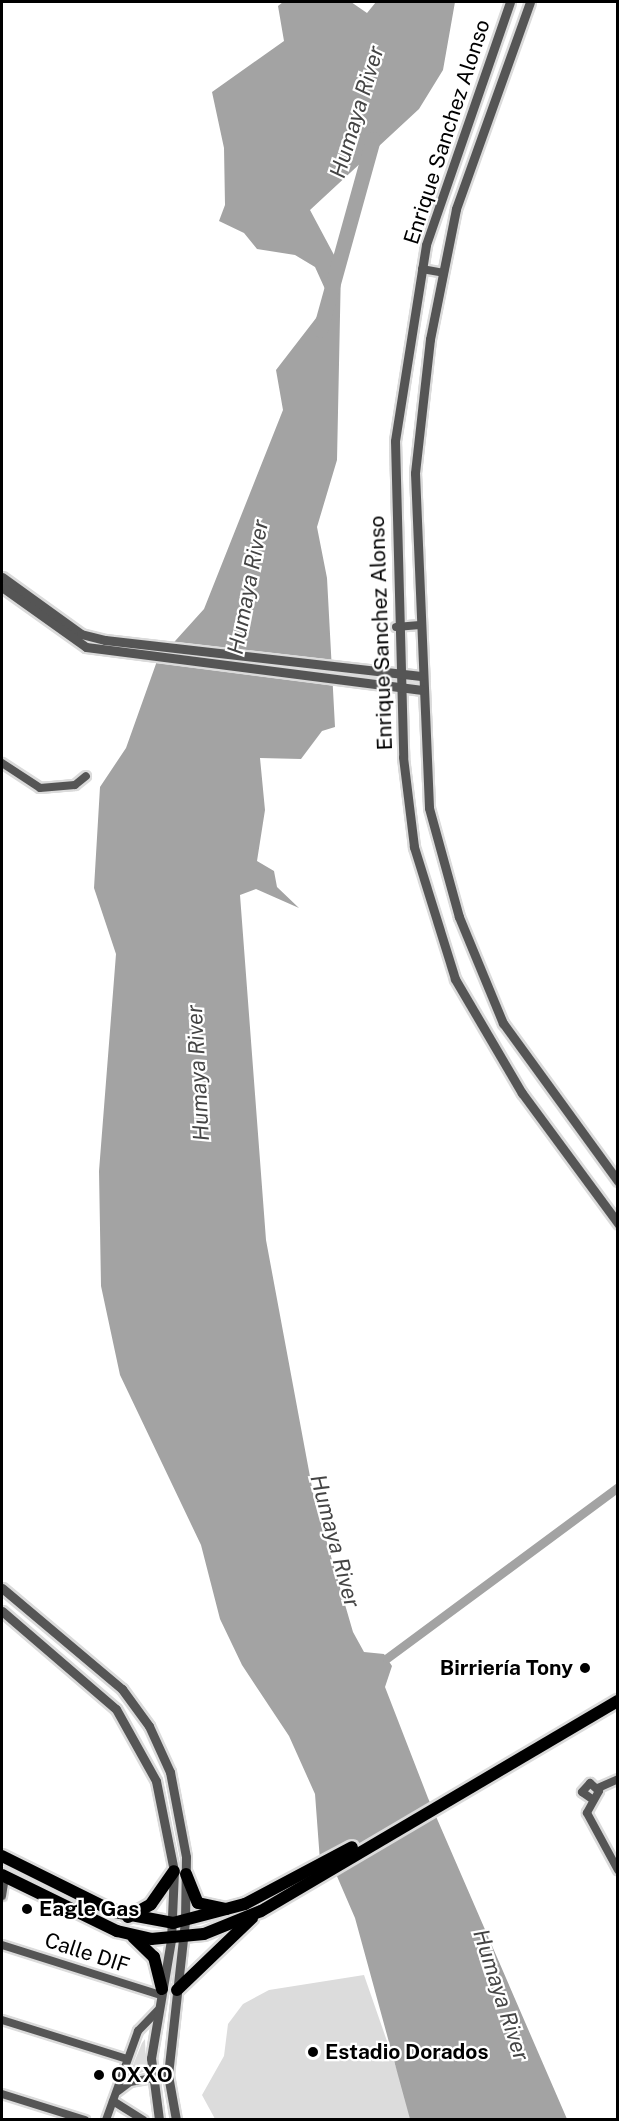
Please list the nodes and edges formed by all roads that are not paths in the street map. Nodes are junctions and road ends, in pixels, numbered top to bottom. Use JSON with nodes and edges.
{"nodes":[{"id":1,"x":510,"y":2,"type":"edge"},
{"id":2,"x":530,"y":2,"type":"edge"},
{"id":3,"x":422,"y":269,"type":"junction"},
{"id":4,"x":444,"y":273,"type":"junction"},
{"id":5,"x":2,"y":577,"type":"edge"},
{"id":6,"x":2,"y":587,"type":"edge"},
{"id":7,"x":420,"y":625,"type":"junction"},
{"id":8,"x":396,"y":627,"type":"junction"},
{"id":9,"x":397,"y":674,"type":"junction"},
{"id":10,"x":421,"y":676,"type":"junction"},
{"id":11,"x":398,"y":687,"type":"junction"},
{"id":12,"x":422,"y":690,"type":"junction"},
{"id":13,"x":2,"y":763,"type":"edge"},
{"id":14,"x":86,"y":776,"type":"dead end"},
{"id":15,"x":618,"y":1181,"type":"edge"},
{"id":16,"x":618,"y":1223,"type":"edge"},
{"id":17,"x":2,"y":1588,"type":"edge"},
{"id":18,"x":2,"y":1611,"type":"edge"},
{"id":19,"x":618,"y":1700,"type":"edge"},
{"id":20,"x":618,"y":1779,"type":"edge"},
{"id":21,"x":598,"y":1788,"type":"junction"},
{"id":22,"x":592,"y":1799,"type":"junction"},
{"id":23,"x":2,"y":1856,"type":"edge"},
{"id":24,"x":618,"y":1870,"type":"edge"},
{"id":25,"x":180,"y":1872,"type":"junction"},
{"id":26,"x":3,"y":1876,"type":"edge"},
{"id":27,"x":290,"y":1887,"type":"junction"},
{"id":28,"x":2,"y":1896,"type":"edge"},
{"id":29,"x":233,"y":1909,"type":"junction"},
{"id":30,"x":261,"y":1911,"type":"junction"},
{"id":31,"x":128,"y":1917,"type":"junction"},
{"id":32,"x":179,"y":1922,"type":"junction"},
{"id":33,"x":127,"y":1933,"type":"junction"},
{"id":34,"x":177,"y":1939,"type":"junction"},
{"id":35,"x":2,"y":1945,"type":"edge"},
{"id":36,"x":177,"y":1990,"type":"junction"},
{"id":37,"x":161,"y":1992,"type":"junction"},
{"id":38,"x":157,"y":2011,"type":"junction"},
{"id":39,"x":2,"y":2020,"type":"edge"},
{"id":40,"x":127,"y":2060,"type":"junction"},
{"id":41,"x":168,"y":2074,"type":"junction"},
{"id":42,"x":151,"y":2077,"type":"junction"},
{"id":43,"x":2,"y":2094,"type":"edge"},
{"id":44,"x":114,"y":2098,"type":"junction"},
{"id":45,"x":85,"y":2120,"type":"edge"},
{"id":46,"x":106,"y":2120,"type":"edge"},
{"id":47,"x":144,"y":2120,"type":"edge"},
{"id":48,"x":159,"y":2120,"type":"edge"},
{"id":49,"x":176,"y":2120,"type":"edge"}],
"edges":[{"from":1,"to":3,"type":"street","name":"Enrique Sanchez Alonso"},
{"from":2,"to":4,"type":"street","name":"Enrique Sanchez Alonso"},
{"from":3,"to":4,"type":"street"},
{"from":3,"to":8,"type":"street","name":"Enrique Sanchez Alonso"},
{"from":4,"to":7,"type":"street","name":"Enrique Sanchez Alonso"},
{"from":5,"to":9,"type":"street"},
{"from":6,"to":11,"type":"street"},
{"from":7,"to":8,"type":"street"},
{"from":7,"to":10,"type":"street","name":"Enrique Sanchez Alonso"},
{"from":8,"to":9,"type":"street","name":"Enrique Sanchez Alonso"},
{"from":9,"to":10,"type":"street"},
{"from":9,"to":11,"type":"street","name":"Enrique Sanchez Alonso"},
{"from":10,"to":12,"type":"street","name":"Enrique Sanchez Alonso"},
{"from":11,"to":12,"type":"street"},
{"from":11,"to":16,"type":"street","name":"Enrique Sanchez Alonso"},
{"from":12,"to":15,"type":"street","name":"Enrique Sanchez Alonso"},
{"from":13,"to":14,"type":"street"},
{"from":17,"to":25,"type":"street"},
{"from":18,"to":25,"type":"street"},
{"from":19,"to":27,"type":"main road"},
{"from":20,"to":21,"type":"street"},
{"from":21,"to":22,"type":"street"},
{"from":21,"to":22,"type":"street"},
{"from":22,"to":24,"type":"street"},
{"from":23,"to":31,"type":"main road"},
{"from":25,"to":29,"type":"main road"},
{"from":25,"to":31,"type":"main road"},
{"from":25,"to":32,"type":"street"},
{"from":26,"to":28,"type":"street"},
{"from":26,"to":33,"type":"main road"},
{"from":27,"to":29,"type":"main road"},
{"from":27,"to":30,"type":"main road"},
{"from":29,"to":32,"type":"main road"},
{"from":30,"to":34,"type":"main road"},
{"from":30,"to":36,"type":"main road"},
{"from":31,"to":32,"type":"main road"},
{"from":32,"to":34,"type":"street"},
{"from":33,"to":34,"type":"main road"},
{"from":33,"to":37,"type":"main road"},
{"from":34,"to":36,"type":"street"},
{"from":34,"to":37,"type":"street"},
{"from":35,"to":37,"type":"street","name":"Calle DIF"},
{"from":36,"to":41,"type":"street"},
{"from":37,"to":38,"type":"street"},
{"from":38,"to":40,"type":"street"},
{"from":38,"to":42,"type":"street"},
{"from":39,"to":40,"type":"street"},
{"from":40,"to":44,"type":"street"},
{"from":41,"to":42,"type":"street"},
{"from":41,"to":49,"type":"street"},
{"from":42,"to":44,"type":"street"},
{"from":42,"to":48,"type":"street"},
{"from":43,"to":45,"type":"street"},
{"from":44,"to":46,"type":"street"},
{"from":44,"to":47,"type":"street"}]}
